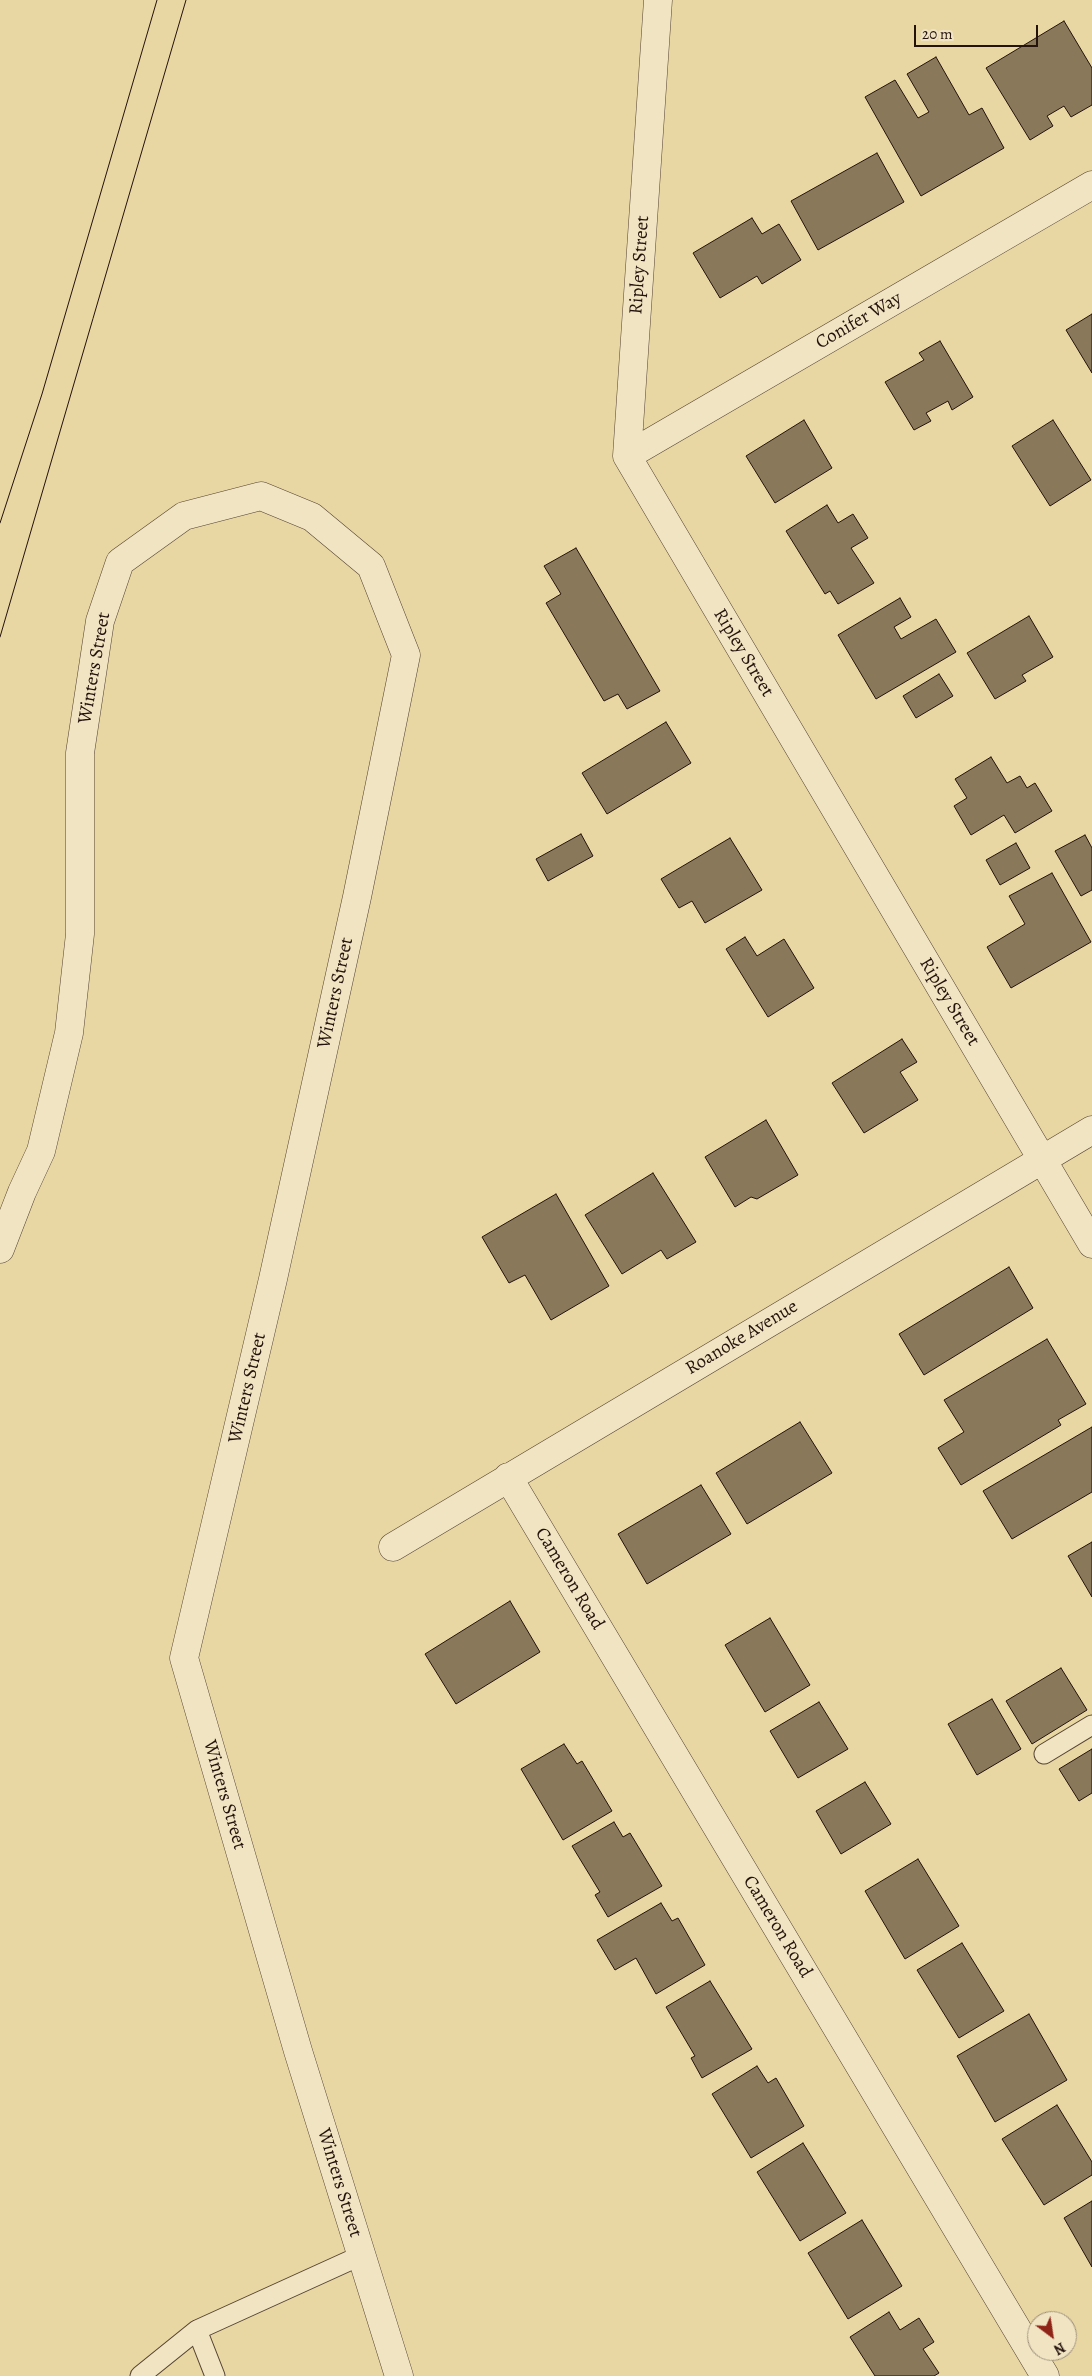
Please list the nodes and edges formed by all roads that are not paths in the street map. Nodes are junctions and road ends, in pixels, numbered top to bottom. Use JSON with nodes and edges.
{"nodes":[{"id":1,"x":658,"y":0,"type":"edge"},
{"id":2,"x":1092,"y":185,"type":"edge"},
{"id":3,"x":627,"y":456,"type":"junction"},
{"id":4,"x":1092,"y":1130,"type":"edge"},
{"id":5,"x":1042,"y":1160,"type":"junction"},
{"id":6,"x":1092,"y":1244,"type":"edge"},
{"id":7,"x":1,"y":1248,"type":"edge"},
{"id":8,"x":508,"y":1477,"type":"junction"},
{"id":9,"x":393,"y":1548,"type":"dead end"},
{"id":10,"x":1092,"y":1725,"type":"edge"},
{"id":11,"x":1044,"y":1754,"type":"dead end"},
{"id":12,"x":362,"y":2255,"type":"junction"},
{"id":13,"x":197,"y":2330,"type":"junction"},
{"id":14,"x":140,"y":2376,"type":"edge"},
{"id":15,"x":215,"y":2376,"type":"edge"},
{"id":16,"x":399,"y":2376,"type":"edge"},
{"id":17,"x":1045,"y":2376,"type":"edge"}],
"edges":[{"from":1,"to":3,"type":"street","name":"Ripley Street"},
{"from":2,"to":3,"type":"street","name":"Conifer Way"},
{"from":3,"to":5,"type":"street","name":"Ripley Street"},
{"from":4,"to":5,"type":"street","name":"Roanoke Avenue"},
{"from":5,"to":6,"type":"street","name":"Ripley Street"},
{"from":5,"to":8,"type":"street","name":"Roanoke Avenue"},
{"from":7,"to":12,"type":"street","name":"Winters Street"},
{"from":8,"to":9,"type":"street","name":"Roanoke Avenue"},
{"from":8,"to":17,"type":"street","name":"Cameron Road"},
{"from":10,"to":11,"type":"lane"},
{"from":12,"to":13,"type":"lane"},
{"from":12,"to":16,"type":"street","name":"Winters Street"},
{"from":13,"to":14,"type":"lane"},
{"from":13,"to":15,"type":"lane"}]}
